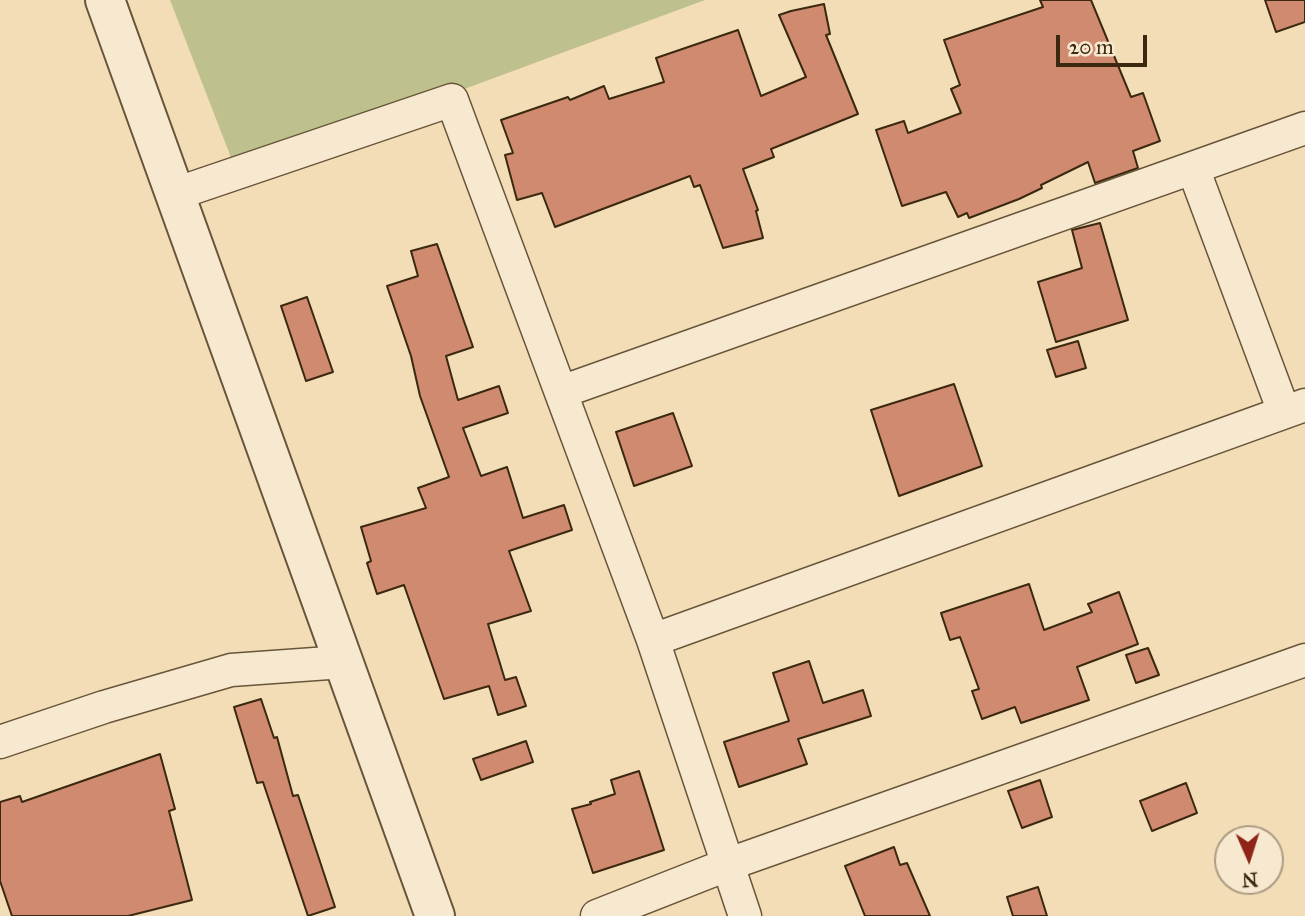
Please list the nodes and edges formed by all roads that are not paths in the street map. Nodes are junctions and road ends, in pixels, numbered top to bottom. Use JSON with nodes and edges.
{"nodes":[{"id":1,"x":104,"y":0,"type":"edge"},
{"id":2,"x":1305,"y":128,"type":"edge"},
{"id":3,"x":1193,"y":168,"type":"junction"},
{"id":4,"x":175,"y":194,"type":"junction"},
{"id":5,"x":561,"y":392,"type":"junction"},
{"id":6,"x":1295,"y":409,"type":"edge"},
{"id":7,"x":653,"y":640,"type":"junction"},
{"id":8,"x":1305,"y":660,"type":"edge"},
{"id":9,"x":343,"y":662,"type":"junction"},
{"id":10,"x":0,"y":742,"type":"edge"},
{"id":11,"x":729,"y":864,"type":"junction"},
{"id":12,"x":435,"y":916,"type":"edge"},
{"id":13,"x":597,"y":916,"type":"edge"},
{"id":14,"x":745,"y":916,"type":"edge"}],
"edges":[{"from":1,"to":4,"type":"street"},
{"from":2,"to":3,"type":"street"},
{"from":3,"to":5,"type":"street"},
{"from":3,"to":6,"type":"street"},
{"from":4,"to":5,"type":"street"},
{"from":4,"to":9,"type":"street"},
{"from":5,"to":7,"type":"street"},
{"from":6,"to":7,"type":"street"},
{"from":7,"to":11,"type":"street"},
{"from":8,"to":11,"type":"street"},
{"from":9,"to":10,"type":"street"},
{"from":9,"to":12,"type":"street"},
{"from":11,"to":13,"type":"street"},
{"from":11,"to":14,"type":"street"}]}
